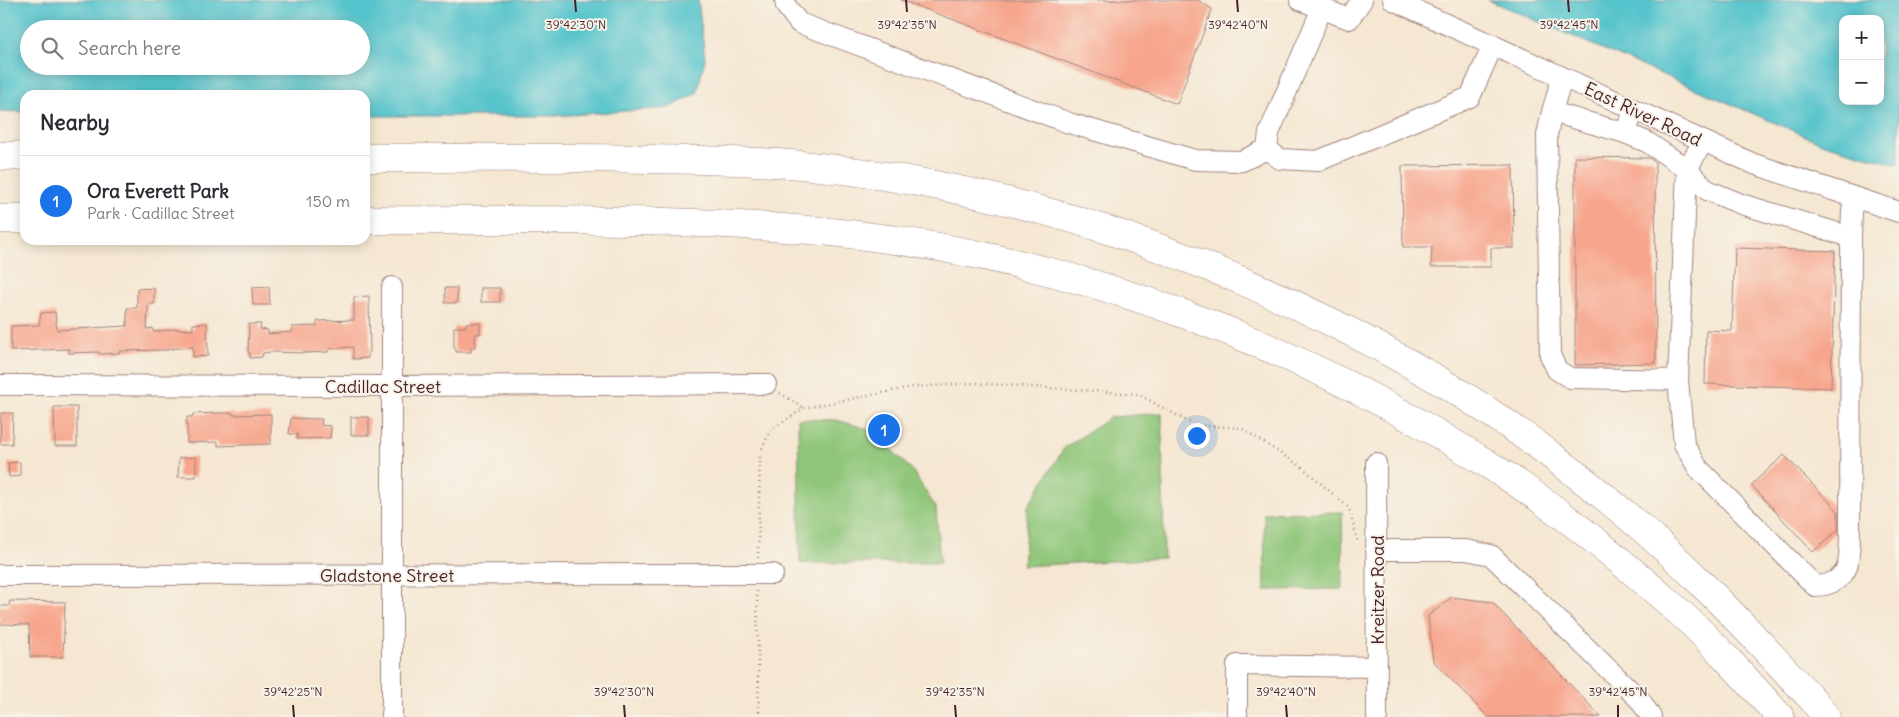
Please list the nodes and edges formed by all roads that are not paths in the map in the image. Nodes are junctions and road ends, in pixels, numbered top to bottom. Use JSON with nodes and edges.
{"nodes":[{"id":1,"x":785,"y":0,"type":"edge"},
{"id":2,"x":1300,"y":0,"type":"edge"},
{"id":3,"x":1362,"y":0,"type":"edge"},
{"id":4,"x":1393,"y":0,"type":"edge"},
{"id":5,"x":1322,"y":8,"type":"junction"},
{"id":6,"x":1493,"y":45,"type":"junction"},
{"id":7,"x":1562,"y":77,"type":"junction"},
{"id":8,"x":1633,"y":110,"type":"junction"},
{"id":9,"x":1552,"y":112,"type":"junction"},
{"id":10,"x":1625,"y":133,"type":"junction"},
{"id":11,"x":1703,"y":142,"type":"junction"},
{"id":12,"x":1267,"y":149,"type":"junction"},
{"id":13,"x":0,"y":156,"type":"edge"},
{"id":14,"x":20,"y":156,"type":"edge"},
{"id":15,"x":370,"y":158,"type":"edge"},
{"id":16,"x":1687,"y":169,"type":"junction"},
{"id":17,"x":1854,"y":198,"type":"junction"},
{"id":18,"x":1899,"y":212,"type":"edge"},
{"id":19,"x":0,"y":219,"type":"edge"},
{"id":20,"x":20,"y":219,"type":"edge"},
{"id":21,"x":370,"y":220,"type":"edge"},
{"id":22,"x":1851,"y":237,"type":"junction"},
{"id":23,"x":392,"y":287,"type":"dead end"},
{"id":24,"x":1678,"y":380,"type":"junction"},
{"id":25,"x":766,"y":384,"type":"road end"},
{"id":26,"x":0,"y":385,"type":"edge"},
{"id":27,"x":393,"y":386,"type":"junction"},
{"id":28,"x":1376,"y":463,"type":"dead end"},
{"id":29,"x":1368,"y":550,"type":"junction"},
{"id":30,"x":765,"y":574,"type":"road end"},
{"id":31,"x":0,"y":575,"type":"edge"},
{"id":32,"x":392,"y":575,"type":"junction"},
{"id":33,"x":1377,"y":667,"type":"junction"},
{"id":34,"x":392,"y":717,"type":"edge"},
{"id":35,"x":1237,"y":717,"type":"edge"},
{"id":36,"x":1376,"y":717,"type":"edge"},
{"id":37,"x":1651,"y":717,"type":"edge"},
{"id":38,"x":1780,"y":717,"type":"edge"},
{"id":39,"x":1826,"y":717,"type":"edge"}],
"edges":[{"from":1,"to":12,"type":"street"},
{"from":2,"to":5,"type":"street"},
{"from":3,"to":5,"type":"street"},
{"from":4,"to":6,"type":"street","name":"East River Road"},
{"from":5,"to":12,"type":"street"},
{"from":6,"to":7,"type":"street","name":"East River Road"},
{"from":6,"to":12,"type":"street"},
{"from":7,"to":8,"type":"street","name":"East River Road"},
{"from":7,"to":9,"type":"street"},
{"from":8,"to":10,"type":"street"},
{"from":8,"to":11,"type":"street","name":"East River Road"},
{"from":9,"to":10,"type":"street"},
{"from":9,"to":24,"type":"street"},
{"from":10,"to":16,"type":"street"},
{"from":11,"to":16,"type":"street"},
{"from":11,"to":17,"type":"street","name":"East River Road"},
{"from":13,"to":14,"type":"highway"},
{"from":15,"to":39,"type":"highway"},
{"from":16,"to":22,"type":"street"},
{"from":16,"to":24,"type":"street"},
{"from":17,"to":18,"type":"street","name":"East River Road"},
{"from":17,"to":22,"type":"street"},
{"from":19,"to":20,"type":"highway"},
{"from":21,"to":38,"type":"highway"},
{"from":22,"to":24,"type":"street"},
{"from":23,"to":27,"type":"street"},
{"from":25,"to":27,"type":"street","name":"Cadillac Street"},
{"from":26,"to":27,"type":"street","name":"Cadillac Street"},
{"from":27,"to":32,"type":"street"},
{"from":28,"to":29,"type":"street","name":"Kreitzer Road"},
{"from":29,"to":33,"type":"street","name":"Kreitzer Road"},
{"from":29,"to":37,"type":"street"},
{"from":30,"to":32,"type":"street","name":"Gladstone Street"},
{"from":31,"to":32,"type":"street","name":"Gladstone Street"},
{"from":32,"to":34,"type":"street"},
{"from":33,"to":35,"type":"street"},
{"from":33,"to":36,"type":"street","name":"Kreitzer Road"}]}
